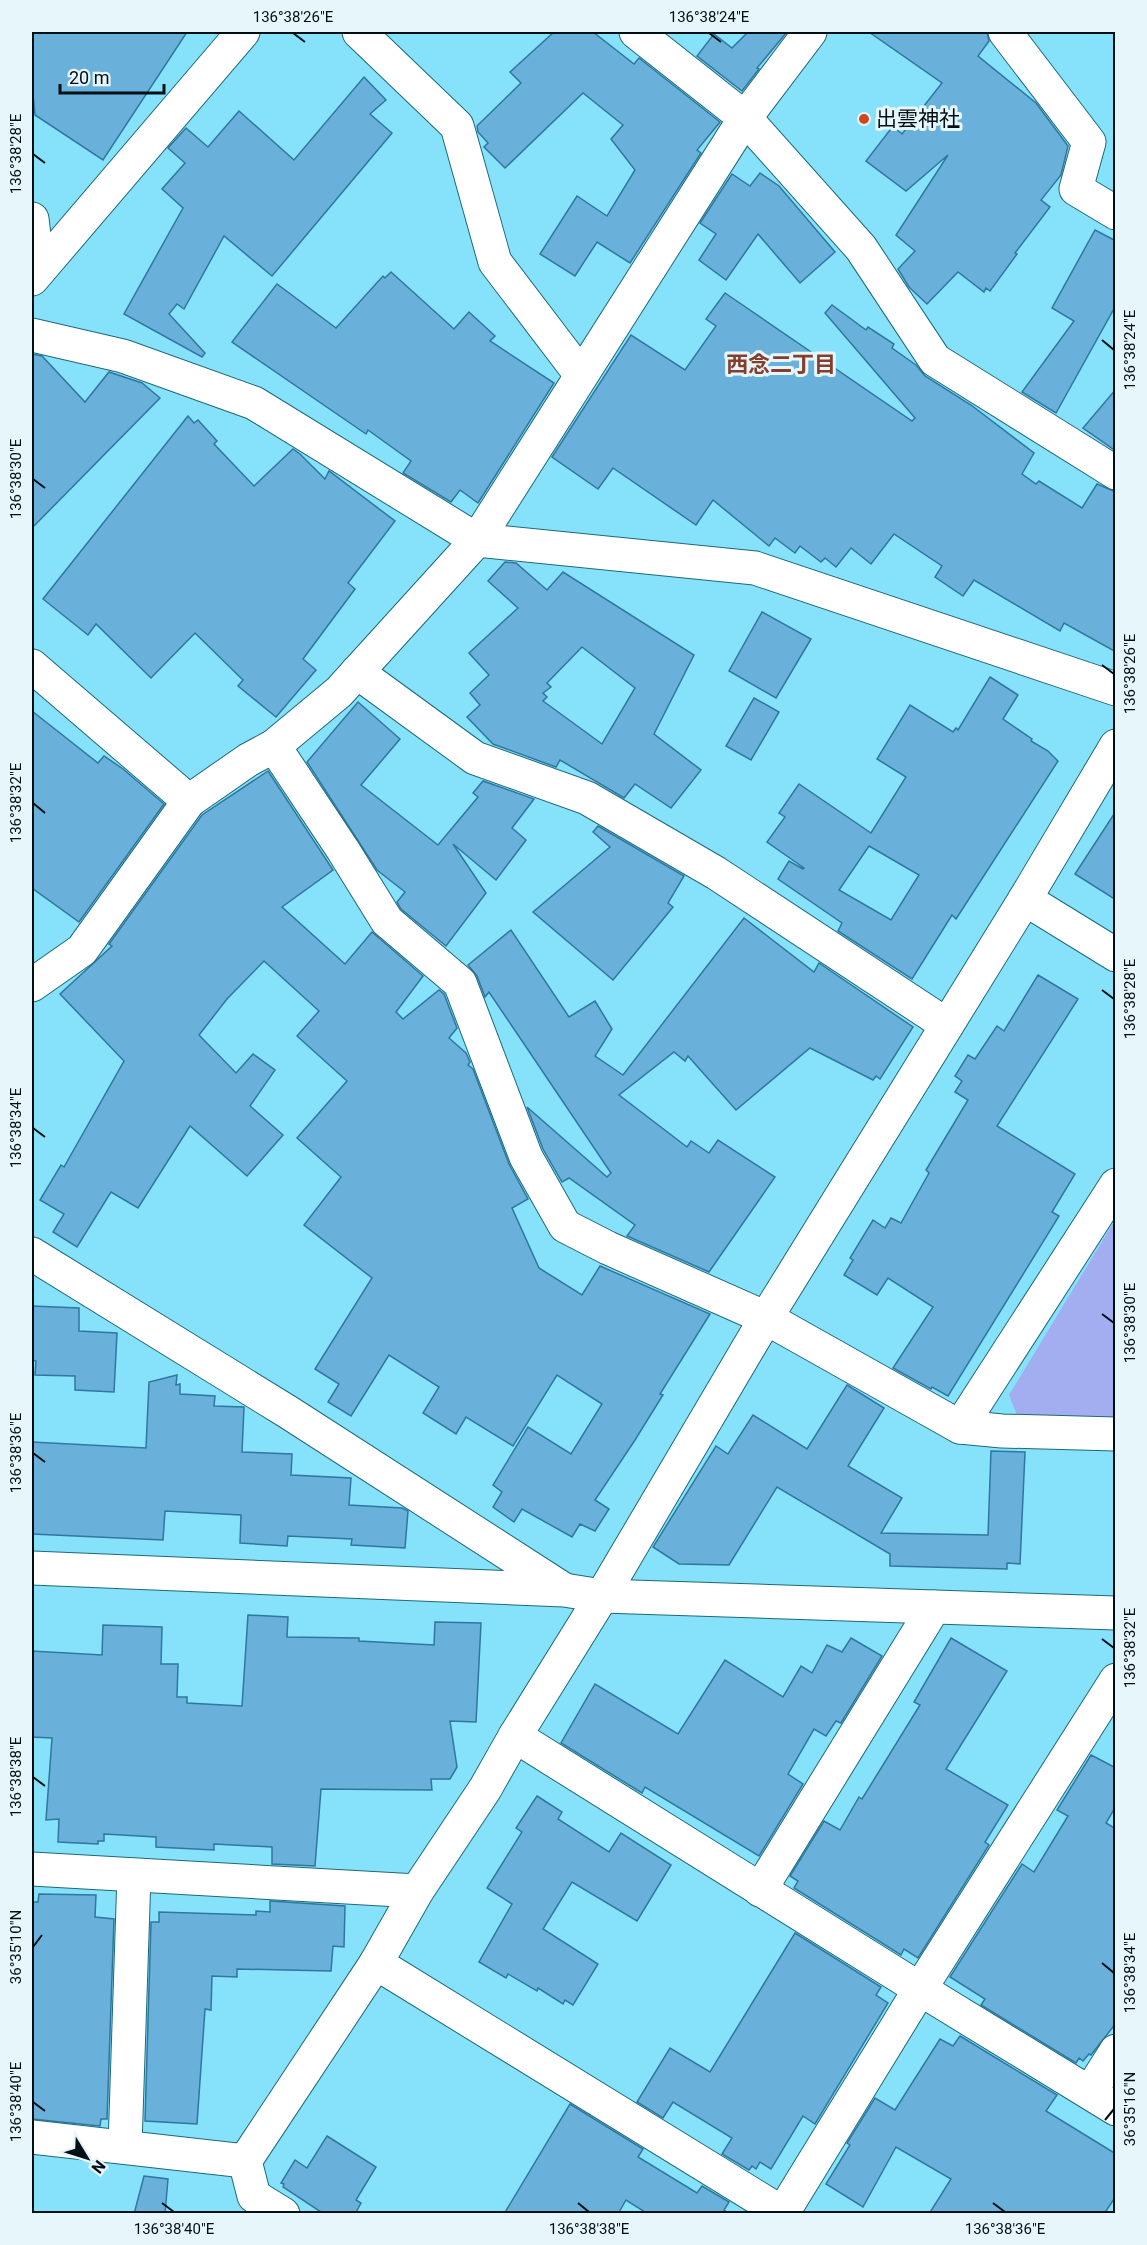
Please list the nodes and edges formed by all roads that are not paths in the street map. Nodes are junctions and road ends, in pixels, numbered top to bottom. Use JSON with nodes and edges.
{"nodes":[{"id":1,"x":243,"y":32,"type":"edge"},
{"id":2,"x":359,"y":32,"type":"edge"},
{"id":3,"x":636,"y":32,"type":"edge"},
{"id":4,"x":810,"y":32,"type":"edge"},
{"id":5,"x":1005,"y":32,"type":"edge"},
{"id":6,"x":745,"y":118,"type":"junction"},
{"id":7,"x":1116,"y":213,"type":"edge"},
{"id":8,"x":32,"y":219,"type":"edge"},
{"id":9,"x":35,"y":274,"type":"edge"},
{"id":10,"x":32,"y":335,"type":"edge"},
{"id":11,"x":581,"y":375,"type":"junction"},
{"id":12,"x":1116,"y":473,"type":"edge"},
{"id":13,"x":477,"y":540,"type":"junction"},
{"id":14,"x":32,"y":666,"type":"edge"},
{"id":15,"x":357,"y":672,"type":"junction"},
{"id":16,"x":1116,"y":689,"type":"edge"},
{"id":17,"x":274,"y":746,"type":"junction"},
{"id":18,"x":1116,"y":746,"type":"edge"},
{"id":19,"x":189,"y":801,"type":"junction"},
{"id":20,"x":1025,"y":899,"type":"junction"},
{"id":21,"x":1116,"y":956,"type":"edge"},
{"id":22,"x":32,"y":985,"type":"edge"},
{"id":23,"x":948,"y":1025,"type":"junction"},
{"id":24,"x":1116,"y":1185,"type":"edge"},
{"id":25,"x":32,"y":1254,"type":"edge"},
{"id":26,"x":766,"y":1318,"type":"junction"},
{"id":27,"x":960,"y":1427,"type":"junction"},
{"id":28,"x":1116,"y":1434,"type":"edge"},
{"id":29,"x":32,"y":1568,"type":"edge"},
{"id":30,"x":564,"y":1590,"type":"junction"},
{"id":31,"x":602,"y":1596,"type":"junction"},
{"id":32,"x":934,"y":1607,"type":"junction"},
{"id":33,"x":1116,"y":1613,"type":"edge"},
{"id":34,"x":1116,"y":1680,"type":"edge"},
{"id":35,"x":515,"y":1736,"type":"junction"},
{"id":36,"x":32,"y":1869,"type":"edge"},
{"id":37,"x":134,"y":1875,"type":"junction"},
{"id":38,"x":760,"y":1890,"type":"junction"},
{"id":39,"x":417,"y":1891,"type":"junction"},
{"id":40,"x":376,"y":1963,"type":"junction"},
{"id":41,"x":920,"y":1989,"type":"junction"},
{"id":42,"x":1116,"y":2051,"type":"edge"},
{"id":43,"x":1103,"y":2100,"type":"edge"},
{"id":44,"x":32,"y":2137,"type":"edge"},
{"id":45,"x":125,"y":2146,"type":"junction"},
{"id":46,"x":245,"y":2161,"type":"junction"},
{"id":47,"x":248,"y":2205,"type":"edge"},
{"id":48,"x":782,"y":2213,"type":"edge"},
{"id":49,"x":283,"y":2214,"type":"edge"}],
"edges":[{"from":1,"to":9,"type":"street"},
{"from":2,"to":11,"type":"street"},
{"from":3,"to":6,"type":"street"},
{"from":4,"to":6,"type":"street"},
{"from":5,"to":7,"type":"street"},
{"from":6,"to":11,"type":"street"},
{"from":6,"to":12,"type":"street"},
{"from":8,"to":9,"type":"street"},
{"from":10,"to":13,"type":"street"},
{"from":11,"to":13,"type":"street"},
{"from":13,"to":15,"type":"street"},
{"from":13,"to":16,"type":"street"},
{"from":14,"to":19,"type":"street"},
{"from":15,"to":17,"type":"street"},
{"from":15,"to":23,"type":"street"},
{"from":17,"to":19,"type":"street"},
{"from":17,"to":26,"type":"street"},
{"from":18,"to":20,"type":"street"},
{"from":19,"to":22,"type":"street"},
{"from":20,"to":21,"type":"street"},
{"from":20,"to":23,"type":"street"},
{"from":23,"to":26,"type":"street"},
{"from":24,"to":27,"type":"street"},
{"from":25,"to":30,"type":"street"},
{"from":26,"to":27,"type":"street"},
{"from":26,"to":31,"type":"street"},
{"from":27,"to":28,"type":"street"},
{"from":29,"to":30,"type":"street"},
{"from":30,"to":31,"type":"street"},
{"from":31,"to":32,"type":"street"},
{"from":31,"to":35,"type":"street"},
{"from":32,"to":33,"type":"street"},
{"from":32,"to":38,"type":"street"},
{"from":34,"to":41,"type":"street"},
{"from":35,"to":38,"type":"street"},
{"from":35,"to":39,"type":"street"},
{"from":36,"to":37,"type":"street"},
{"from":37,"to":39,"type":"street"},
{"from":37,"to":45,"type":"street"},
{"from":38,"to":41,"type":"street"},
{"from":39,"to":40,"type":"street"},
{"from":40,"to":46,"type":"street"},
{"from":40,"to":48,"type":"street"},
{"from":41,"to":43,"type":"street"},
{"from":41,"to":48,"type":"street"},
{"from":42,"to":43,"type":"street"},
{"from":44,"to":45,"type":"street"},
{"from":45,"to":46,"type":"street"},
{"from":46,"to":47,"type":"street"},
{"from":47,"to":49,"type":"street"}]}
